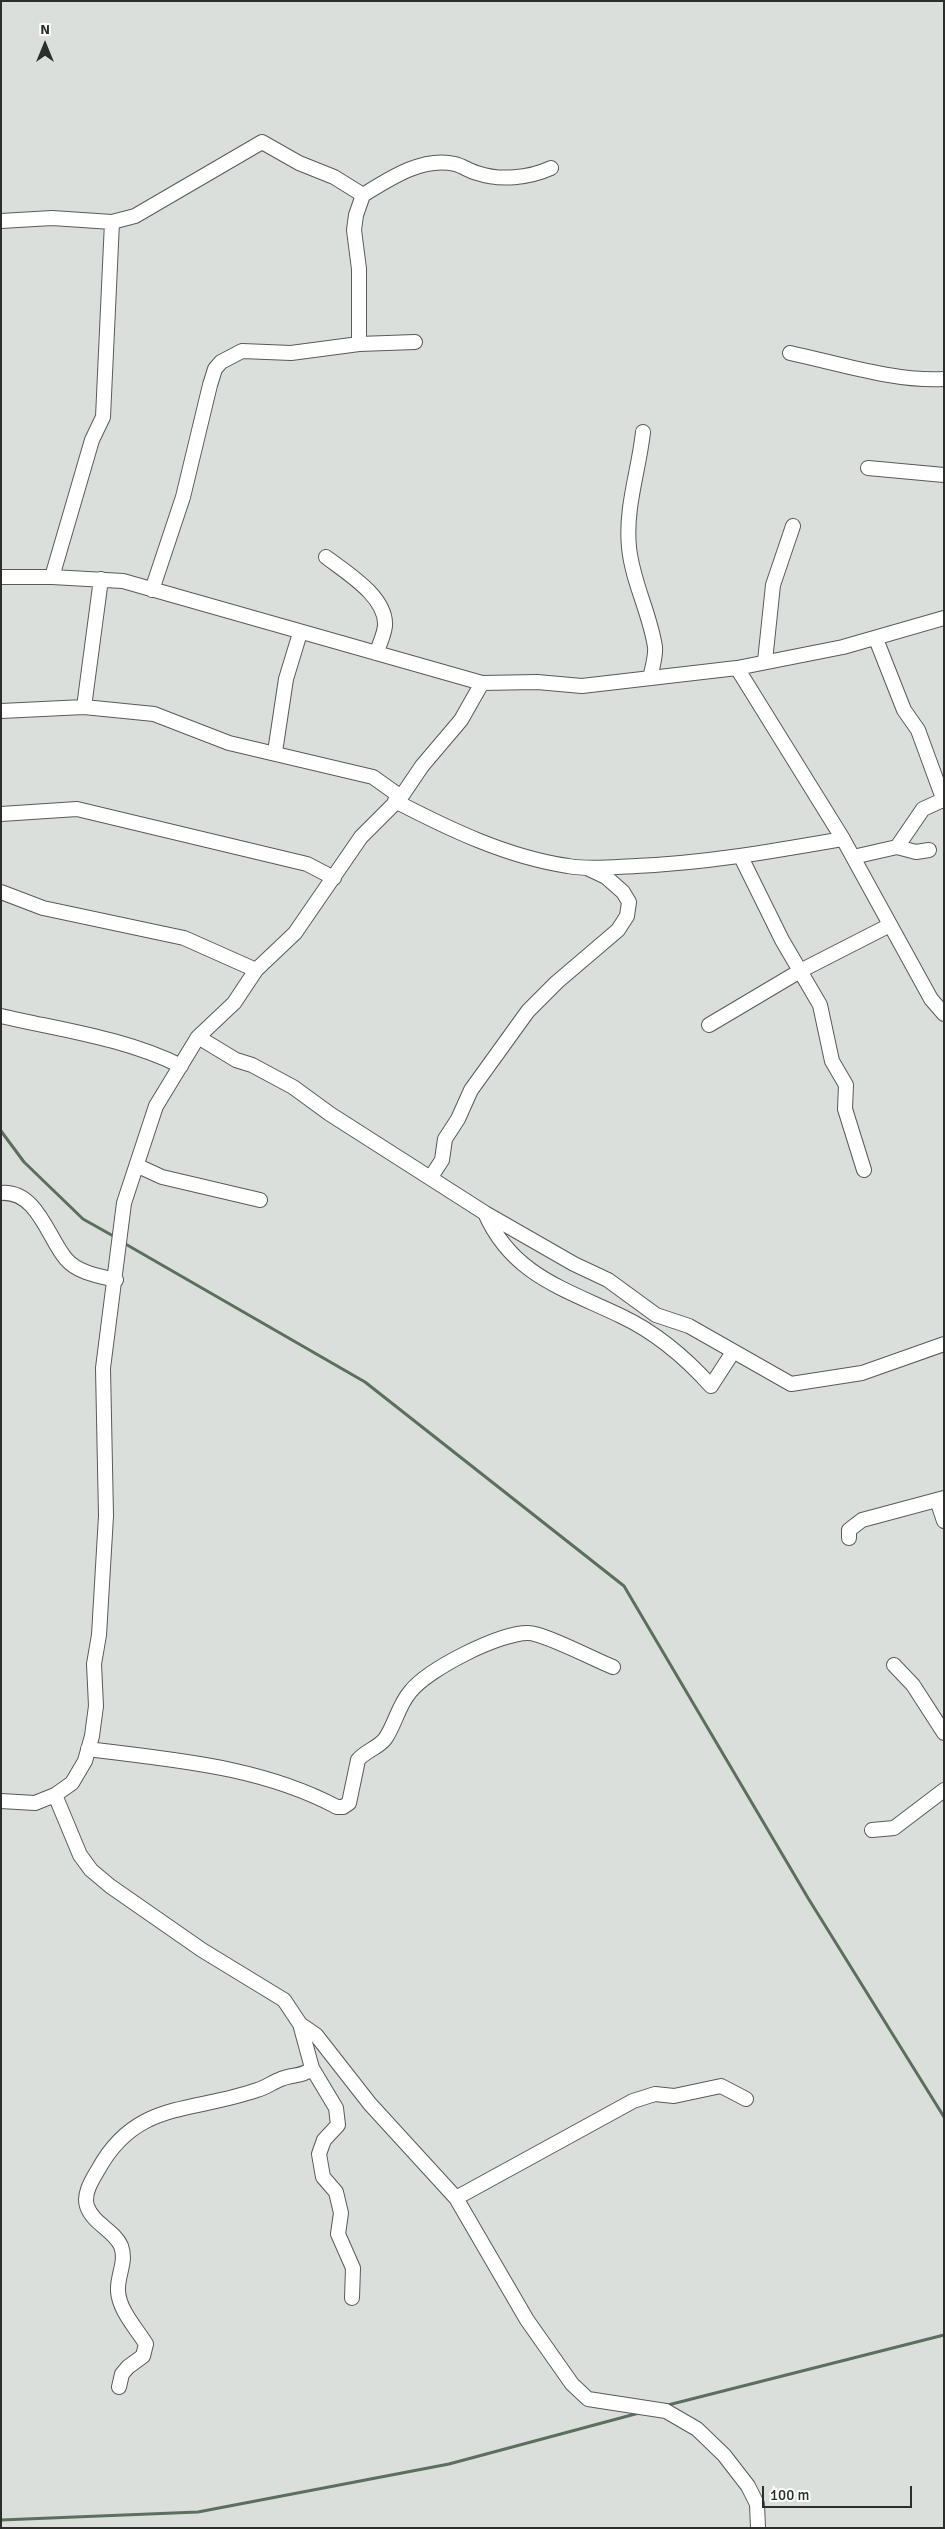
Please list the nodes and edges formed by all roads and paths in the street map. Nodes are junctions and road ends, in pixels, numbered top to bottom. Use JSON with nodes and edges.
{"nodes":[{"id":1,"x":551,"y":168,"type":"dead end"},
{"id":2,"x":363,"y":195,"type":"junction"},
{"id":3,"x":1,"y":221,"type":"edge"},
{"id":4,"x":112,"y":222,"type":"junction"},
{"id":5,"x":415,"y":342,"type":"dead end"},
{"id":6,"x":359,"y":344,"type":"junction"},
{"id":7,"x":790,"y":353,"type":"dead end"},
{"id":8,"x":944,"y":379,"type":"edge"},
{"id":9,"x":643,"y":432,"type":"dead end"},
{"id":10,"x":868,"y":468,"type":"dead end"},
{"id":11,"x":944,"y":475,"type":"edge"},
{"id":12,"x":793,"y":526,"type":"dead end"},
{"id":13,"x":326,"y":557,"type":"dead end"},
{"id":14,"x":1,"y":577,"type":"edge"},
{"id":15,"x":52,"y":577,"type":"junction"},
{"id":16,"x":101,"y":579,"type":"junction"},
{"id":17,"x":152,"y":590,"type":"junction"},
{"id":18,"x":944,"y":618,"type":"edge"},
{"id":19,"x":300,"y":633,"type":"junction"},
{"id":20,"x":876,"y":638,"type":"junction"},
{"id":21,"x":376,"y":653,"type":"junction"},
{"id":22,"x":765,"y":661,"type":"junction"},
{"id":23,"x":737,"y":668,"type":"junction"},
{"id":24,"x":650,"y":678,"type":"junction"},
{"id":25,"x":482,"y":684,"type":"junction"},
{"id":26,"x":84,"y":707,"type":"junction"},
{"id":27,"x":1,"y":711,"type":"edge"},
{"id":28,"x":275,"y":752,"type":"junction"},
{"id":29,"x":398,"y":799,"type":"junction"},
{"id":30,"x":944,"y":800,"type":"edge"},
{"id":31,"x":1,"y":814,"type":"edge"},
{"id":32,"x":843,"y":839,"type":"junction"},
{"id":33,"x":897,"y":847,"type":"junction"},
{"id":34,"x":930,"y":850,"type":"dead end"},
{"id":35,"x":741,"y":857,"type":"junction"},
{"id":36,"x":852,"y":857,"type":"junction"},
{"id":37,"x":589,"y":868,"type":"junction"},
{"id":38,"x":334,"y":878,"type":"junction"},
{"id":39,"x":1,"y":892,"type":"edge"},
{"id":40,"x":890,"y":925,"type":"junction"},
{"id":41,"x":256,"y":970,"type":"junction"},
{"id":42,"x":800,"y":971,"type":"junction"},
{"id":43,"x":938,"y":1000,"type":"edge"},
{"id":44,"x":944,"y":1014,"type":"edge"},
{"id":45,"x":1,"y":1016,"type":"edge"},
{"id":46,"x":710,"y":1025,"type":"dead end"},
{"id":47,"x":198,"y":1037,"type":"junction"},
{"id":48,"x":181,"y":1066,"type":"junction"},
{"id":49,"x":138,"y":1166,"type":"junction"},
{"id":50,"x":864,"y":1170,"type":"dead end"},
{"id":51,"x":431,"y":1177,"type":"junction"},
{"id":52,"x":1,"y":1193,"type":"edge"},
{"id":53,"x":260,"y":1200,"type":"dead end"},
{"id":54,"x":485,"y":1214,"type":"junction"},
{"id":55,"x":116,"y":1280,"type":"junction"},
{"id":56,"x":944,"y":1344,"type":"edge"},
{"id":57,"x":733,"y":1352,"type":"junction"},
{"id":58,"x":941,"y":1499,"type":"edge"},
{"id":59,"x":944,"y":1521,"type":"edge"},
{"id":60,"x":849,"y":1538,"type":"dead end"},
{"id":61,"x":894,"y":1666,"type":"dead end"},
{"id":62,"x":613,"y":1667,"type":"dead end"},
{"id":63,"x":944,"y":1734,"type":"edge"},
{"id":64,"x":88,"y":1749,"type":"junction"},
{"id":65,"x":944,"y":1790,"type":"edge"},
{"id":66,"x":55,"y":1796,"type":"junction"},
{"id":67,"x":1,"y":1800,"type":"edge"},
{"id":68,"x":872,"y":1830,"type":"dead end"},
{"id":69,"x":300,"y":2024,"type":"junction"},
{"id":70,"x":312,"y":2068,"type":"junction"},
{"id":71,"x":746,"y":2098,"type":"dead end"},
{"id":72,"x":456,"y":2198,"type":"junction"},
{"id":73,"x":352,"y":2298,"type":"dead end"},
{"id":74,"x":119,"y":2387,"type":"dead end"},
{"id":75,"x":758,"y":2528,"type":"edge"}],
"edges":[{"from":1,"to":2,"type":"street"},
{"from":2,"to":4,"type":"street"},
{"from":2,"to":6,"type":"street"},
{"from":3,"to":4,"type":"street"},
{"from":4,"to":15,"type":"street"},
{"from":5,"to":6,"type":"street"},
{"from":6,"to":17,"type":"street"},
{"from":7,"to":8,"type":"street"},
{"from":9,"to":24,"type":"street"},
{"from":10,"to":11,"type":"street"},
{"from":12,"to":22,"type":"street"},
{"from":13,"to":21,"type":"street"},
{"from":14,"to":15,"type":"street"},
{"from":15,"to":16,"type":"street"},
{"from":16,"to":17,"type":"street"},
{"from":16,"to":26,"type":"street"},
{"from":17,"to":19,"type":"street"},
{"from":18,"to":20,"type":"street"},
{"from":19,"to":21,"type":"street"},
{"from":19,"to":28,"type":"street"},
{"from":20,"to":22,"type":"street"},
{"from":20,"to":30,"type":"street"},
{"from":21,"to":25,"type":"street"},
{"from":22,"to":23,"type":"street"},
{"from":23,"to":24,"type":"street"},
{"from":23,"to":32,"type":"street"},
{"from":24,"to":25,"type":"street"},
{"from":25,"to":29,"type":"street"},
{"from":26,"to":27,"type":"street"},
{"from":26,"to":28,"type":"street"},
{"from":28,"to":29,"type":"street"},
{"from":29,"to":37,"type":"street"},
{"from":29,"to":38,"type":"street"},
{"from":30,"to":33,"type":"street"},
{"from":31,"to":38,"type":"street"},
{"from":32,"to":35,"type":"street"},
{"from":32,"to":36,"type":"street"},
{"from":33,"to":34,"type":"street"},
{"from":33,"to":36,"type":"street"},
{"from":35,"to":37,"type":"street"},
{"from":35,"to":42,"type":"street"},
{"from":36,"to":40,"type":"street"},
{"from":37,"to":51,"type":"street"},
{"from":38,"to":41,"type":"street"},
{"from":39,"to":41,"type":"street"},
{"from":40,"to":42,"type":"street"},
{"from":40,"to":43,"type":"street"},
{"from":41,"to":47,"type":"street"},
{"from":42,"to":46,"type":"street"},
{"from":42,"to":50,"type":"street"},
{"from":43,"to":44,"type":"street"},
{"from":45,"to":48,"type":"street"},
{"from":47,"to":48,"type":"street"},
{"from":47,"to":51,"type":"street"},
{"from":48,"to":49,"type":"street"},
{"from":49,"to":53,"type":"street"},
{"from":49,"to":55,"type":"street"},
{"from":51,"to":54,"type":"street"},
{"from":52,"to":55,"type":"street"},
{"from":54,"to":57,"type":"street"},
{"from":54,"to":57,"type":"street"},
{"from":55,"to":64,"type":"street"},
{"from":56,"to":57,"type":"street"},
{"from":58,"to":59,"type":"street"},
{"from":58,"to":60,"type":"street"},
{"from":61,"to":63,"type":"street"},
{"from":62,"to":64,"type":"street"},
{"from":64,"to":66,"type":"street"},
{"from":65,"to":68,"type":"street"},
{"from":66,"to":67,"type":"street"},
{"from":66,"to":69,"type":"street"},
{"from":69,"to":70,"type":"street"},
{"from":69,"to":72,"type":"street"},
{"from":70,"to":73,"type":"street"},
{"from":70,"to":74,"type":"street"},
{"from":71,"to":72,"type":"street"},
{"from":72,"to":75,"type":"street"}]}
